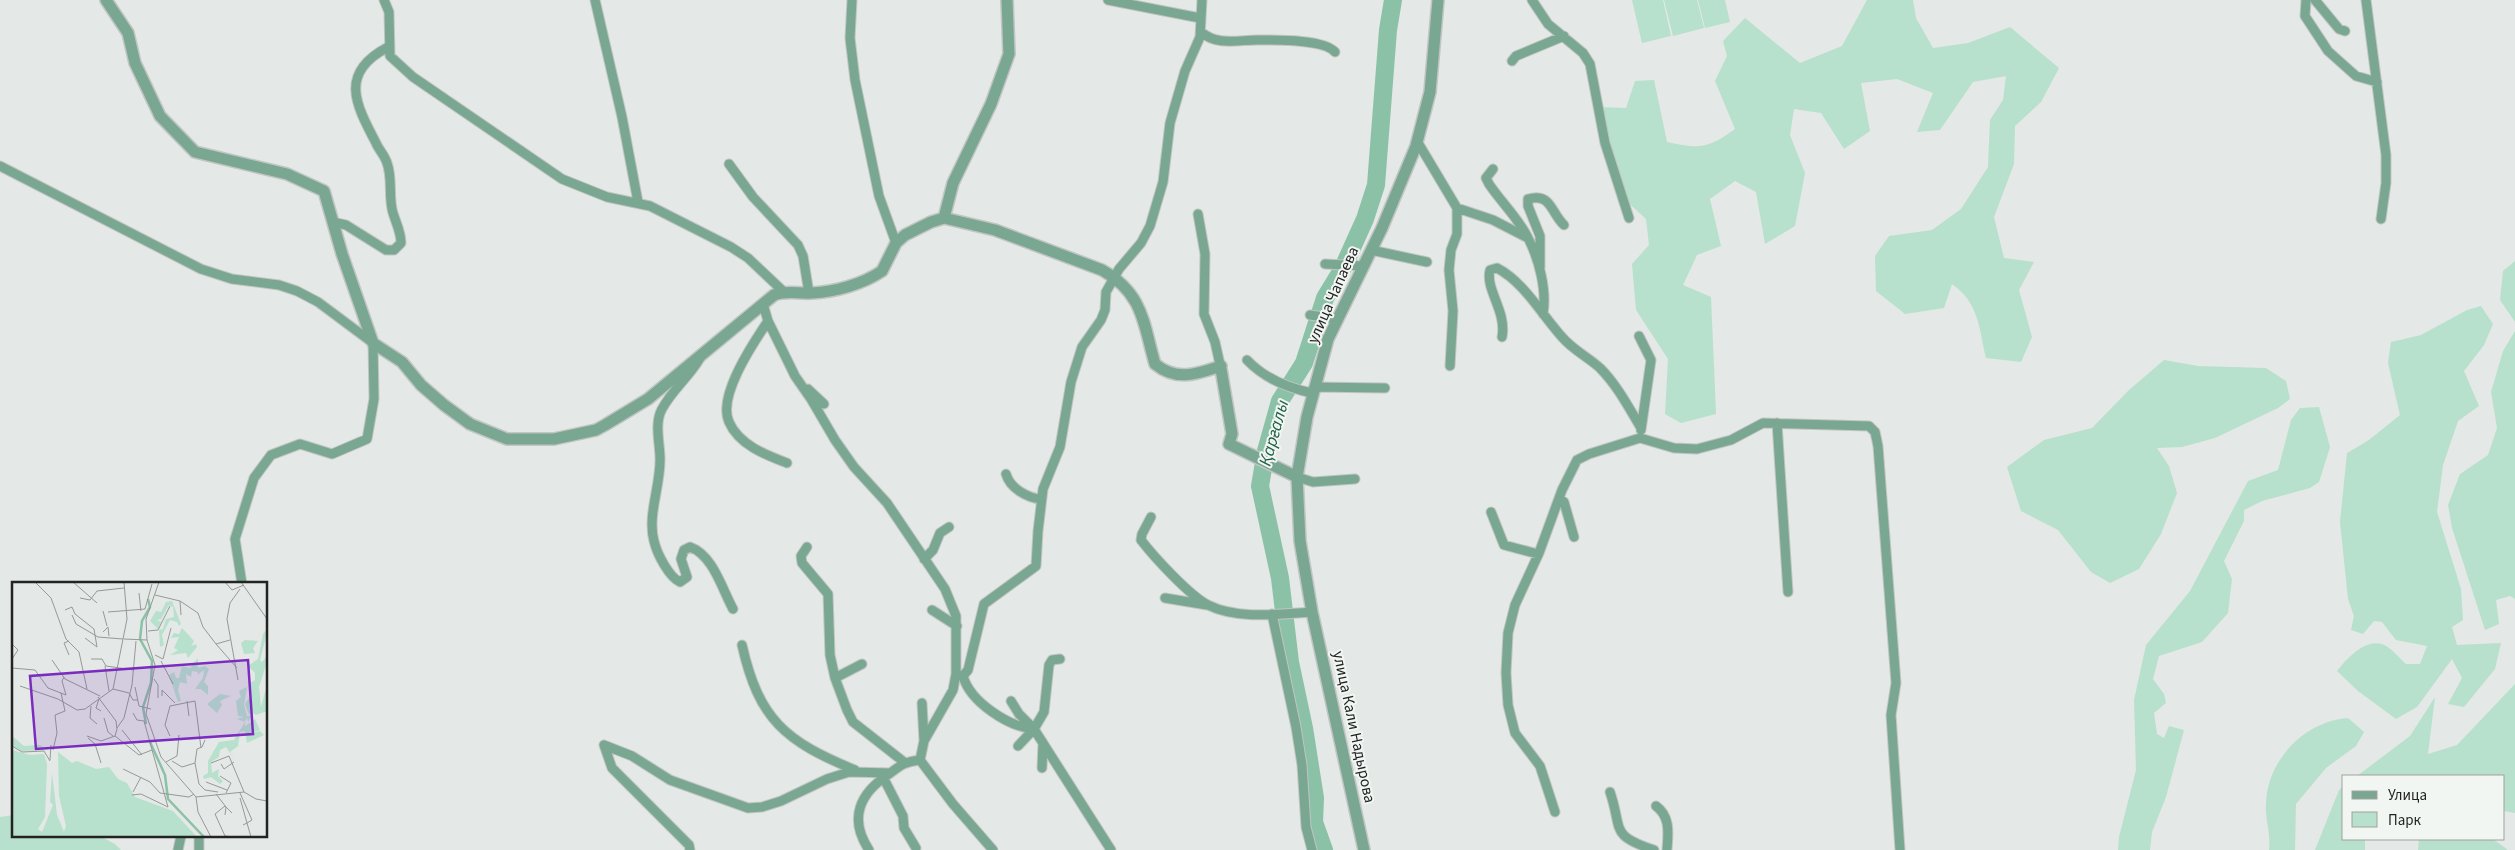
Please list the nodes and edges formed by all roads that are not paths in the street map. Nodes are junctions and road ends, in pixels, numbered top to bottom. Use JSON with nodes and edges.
{"nodes":[{"id":1,"x":106,"y":0,"type":"edge"},
{"id":2,"x":384,"y":0,"type":"edge"},
{"id":3,"x":595,"y":0,"type":"edge"},
{"id":4,"x":852,"y":0,"type":"edge"},
{"id":5,"x":1007,"y":0,"type":"edge"},
{"id":6,"x":1108,"y":0,"type":"edge"},
{"id":7,"x":1202,"y":0,"type":"edge"},
{"id":8,"x":1438,"y":0,"type":"edge"},
{"id":9,"x":1532,"y":0,"type":"edge"},
{"id":10,"x":2306,"y":0,"type":"edge"},
{"id":11,"x":2315,"y":0,"type":"edge"},
{"id":12,"x":2366,"y":0,"type":"edge"},
{"id":13,"x":1200,"y":18,"type":"junction"},
{"id":14,"x":2346,"y":31,"type":"dead end"},
{"id":15,"x":1201,"y":32,"type":"junction"},
{"id":16,"x":1564,"y":36,"type":"junction"},
{"id":17,"x":388,"y":47,"type":"junction"},
{"id":18,"x":1335,"y":52,"type":"dead end"},
{"id":19,"x":1512,"y":61,"type":"dead end"},
{"id":20,"x":2377,"y":82,"type":"junction"},
{"id":21,"x":1417,"y":141,"type":"junction"},
{"id":22,"x":729,"y":164,"type":"dead end"},
{"id":23,"x":0,"y":166,"type":"edge"},
{"id":24,"x":1492,"y":169,"type":"dead end"},
{"id":25,"x":638,"y":202,"type":"junction"},
{"id":26,"x":1457,"y":208,"type":"junction"},
{"id":27,"x":1198,"y":214,"type":"dead end"},
{"id":28,"x":944,"y":218,"type":"junction"},
{"id":29,"x":1629,"y":218,"type":"dead end"},
{"id":30,"x":2381,"y":219,"type":"dead end"},
{"id":31,"x":333,"y":222,"type":"junction"},
{"id":32,"x":1564,"y":225,"type":"dead end"},
{"id":33,"x":1528,"y":238,"type":"junction"},
{"id":34,"x":896,"y":243,"type":"junction"},
{"id":35,"x":1371,"y":250,"type":"junction"},
{"id":36,"x":1427,"y":262,"type":"dead end"},
{"id":37,"x":1325,"y":264,"type":"dead end"},
{"id":38,"x":1357,"y":266,"type":"junction"},
{"id":39,"x":1540,"y":270,"type":"junction"},
{"id":40,"x":1114,"y":276,"type":"junction"},
{"id":41,"x":784,"y":292,"type":"junction"},
{"id":42,"x":809,"y":293,"type":"junction"},
{"id":43,"x":763,"y":304,"type":"junction"},
{"id":44,"x":1543,"y":314,"type":"junction"},
{"id":45,"x":1310,"y":315,"type":"dead end"},
{"id":46,"x":1337,"y":319,"type":"junction"},
{"id":47,"x":768,"y":321,"type":"junction"},
{"id":48,"x":1639,"y":336,"type":"dead end"},
{"id":49,"x":1502,"y":337,"type":"dead end"},
{"id":50,"x":373,"y":343,"type":"junction"},
{"id":51,"x":700,"y":357,"type":"junction"},
{"id":52,"x":1247,"y":360,"type":"dead end"},
{"id":53,"x":1450,"y":366,"type":"dead end"},
{"id":54,"x":1221,"y":368,"type":"junction"},
{"id":55,"x":803,"y":387,"type":"junction"},
{"id":56,"x":1385,"y":388,"type":"dead end"},
{"id":57,"x":1313,"y":390,"type":"junction"},
{"id":58,"x":824,"y":404,"type":"dead end"},
{"id":59,"x":1777,"y":423,"type":"junction"},
{"id":60,"x":1641,"y":428,"type":"junction"},
{"id":61,"x":1640,"y":438,"type":"junction"},
{"id":62,"x":787,"y":463,"type":"dead end"},
{"id":63,"x":1006,"y":474,"type":"dead end"},
{"id":64,"x":1297,"y":477,"type":"junction"},
{"id":65,"x":1355,"y":479,"type":"dead end"},
{"id":66,"x":1559,"y":498,"type":"junction"},
{"id":67,"x":1041,"y":499,"type":"junction"},
{"id":68,"x":1491,"y":512,"type":"dead end"},
{"id":69,"x":1151,"y":517,"type":"dead end"},
{"id":70,"x":949,"y":527,"type":"dead end"},
{"id":71,"x":1574,"y":537,"type":"dead end"},
{"id":72,"x":807,"y":547,"type":"dead end"},
{"id":73,"x":1538,"y":554,"type":"junction"},
{"id":74,"x":924,"y":559,"type":"junction"},
{"id":75,"x":242,"y":582,"type":"edge"},
{"id":76,"x":1788,"y":592,"type":"dead end"},
{"id":77,"x":1165,"y":598,"type":"dead end"},
{"id":78,"x":1208,"y":605,"type":"junction"},
{"id":79,"x":732,"y":609,"type":"dead end"},
{"id":80,"x":932,"y":610,"type":"dead end"},
{"id":81,"x":1312,"y":612,"type":"junction"},
{"id":82,"x":1274,"y":614,"type":"junction"},
{"id":83,"x":957,"y":626,"type":"junction"},
{"id":84,"x":742,"y":645,"type":"dead end"},
{"id":85,"x":1060,"y":660,"type":"dead end"},
{"id":86,"x":862,"y":664,"type":"dead end"},
{"id":87,"x":960,"y":675,"type":"junction"},
{"id":88,"x":835,"y":678,"type":"junction"},
{"id":89,"x":1011,"y":701,"type":"dead end"},
{"id":90,"x":922,"y":703,"type":"dead end"},
{"id":91,"x":1034,"y":729,"type":"junction"},
{"id":92,"x":924,"y":741,"type":"junction"},
{"id":93,"x":1043,"y":743,"type":"junction"},
{"id":94,"x":1018,"y":746,"type":"dead end"},
{"id":95,"x":920,"y":760,"type":"junction"},
{"id":96,"x":904,"y":762,"type":"junction"},
{"id":97,"x":1042,"y":768,"type":"dead end"},
{"id":98,"x":857,"y":771,"type":"junction"},
{"id":99,"x":887,"y":775,"type":"junction"},
{"id":100,"x":1610,"y":792,"type":"dead end"},
{"id":101,"x":1656,"y":806,"type":"dead end"},
{"id":102,"x":1555,"y":812,"type":"dead end"},
{"id":103,"x":916,"y":848,"type":"dead end"},
{"id":104,"x":690,"y":850,"type":"edge"},
{"id":105,"x":869,"y":850,"type":"edge"},
{"id":106,"x":993,"y":850,"type":"edge"},
{"id":107,"x":1111,"y":850,"type":"edge"},
{"id":108,"x":1312,"y":850,"type":"edge"},
{"id":109,"x":1364,"y":850,"type":"edge"},
{"id":110,"x":1654,"y":850,"type":"edge"},
{"id":111,"x":1667,"y":850,"type":"edge"},
{"id":112,"x":1900,"y":850,"type":"edge"}],
"edges":[{"from":1,"to":31,"type":"street"},
{"from":2,"to":17,"type":"street"},
{"from":3,"to":25,"type":"street"},
{"from":4,"to":34,"type":"street"},
{"from":5,"to":28,"type":"street"},
{"from":6,"to":13,"type":"street"},
{"from":7,"to":13,"type":"street"},
{"from":8,"to":21,"type":"street","name":"улица Чапаева"},
{"from":9,"to":16,"type":"street"},
{"from":10,"to":20,"type":"street"},
{"from":11,"to":14,"type":"street"},
{"from":12,"to":20,"type":"street"},
{"from":13,"to":15,"type":"street"},
{"from":15,"to":18,"type":"street"},
{"from":15,"to":40,"type":"street"},
{"from":16,"to":19,"type":"street"},
{"from":16,"to":29,"type":"street"},
{"from":17,"to":25,"type":"street"},
{"from":17,"to":31,"type":"street"},
{"from":20,"to":30,"type":"street"},
{"from":21,"to":26,"type":"street"},
{"from":21,"to":35,"type":"street","name":"улица Чапаева"},
{"from":22,"to":42,"type":"street"},
{"from":23,"to":50,"type":"street"},
{"from":24,"to":33,"type":"street"},
{"from":25,"to":41,"type":"street"},
{"from":26,"to":33,"type":"street"},
{"from":26,"to":53,"type":"street"},
{"from":27,"to":54,"type":"street"},
{"from":28,"to":34,"type":"street"},
{"from":28,"to":40,"type":"street"},
{"from":31,"to":50,"type":"street"},
{"from":32,"to":39,"type":"street"},
{"from":33,"to":39,"type":"street"},
{"from":34,"to":42,"type":"street"},
{"from":35,"to":36,"type":"street"},
{"from":35,"to":38,"type":"street","name":"улица Чапаева"},
{"from":37,"to":38,"type":"street"},
{"from":38,"to":46,"type":"street","name":"улица Чапаева"},
{"from":39,"to":44,"type":"street"},
{"from":40,"to":54,"type":"street"},
{"from":40,"to":67,"type":"street"},
{"from":41,"to":42,"type":"street"},
{"from":41,"to":43,"type":"street"},
{"from":43,"to":47,"type":"street"},
{"from":43,"to":51,"type":"street"},
{"from":44,"to":49,"type":"street"},
{"from":44,"to":60,"type":"street"},
{"from":45,"to":46,"type":"street"},
{"from":46,"to":57,"type":"street","name":"улица Чапаева"},
{"from":47,"to":55,"type":"street"},
{"from":47,"to":62,"type":"street"},
{"from":48,"to":60,"type":"street"},
{"from":50,"to":51,"type":"street"},
{"from":50,"to":75,"type":"street"},
{"from":51,"to":79,"type":"street"},
{"from":52,"to":57,"type":"street"},
{"from":54,"to":64,"type":"street"},
{"from":55,"to":58,"type":"street"},
{"from":55,"to":74,"type":"street"},
{"from":56,"to":57,"type":"street"},
{"from":57,"to":64,"type":"street","name":"улица Чапаева"},
{"from":59,"to":61,"type":"street"},
{"from":59,"to":76,"type":"street"},
{"from":59,"to":112,"type":"street"},
{"from":60,"to":61,"type":"street"},
{"from":61,"to":66,"type":"street"},
{"from":63,"to":67,"type":"street"},
{"from":64,"to":65,"type":"street"},
{"from":64,"to":81,"type":"street","name":"улица Чапаева"},
{"from":66,"to":71,"type":"street"},
{"from":66,"to":73,"type":"street"},
{"from":67,"to":87,"type":"street"},
{"from":68,"to":73,"type":"street"},
{"from":69,"to":78,"type":"street"},
{"from":70,"to":74,"type":"street"},
{"from":72,"to":88,"type":"street"},
{"from":73,"to":102,"type":"street"},
{"from":74,"to":83,"type":"street"},
{"from":77,"to":78,"type":"street"},
{"from":78,"to":82,"type":"street"},
{"from":80,"to":83,"type":"street"},
{"from":81,"to":82,"type":"street"},
{"from":81,"to":109,"type":"street","name":"улица Кали Надырова"},
{"from":82,"to":108,"type":"street"},
{"from":83,"to":87,"type":"street"},
{"from":84,"to":98,"type":"street"},
{"from":85,"to":91,"type":"street"},
{"from":86,"to":88,"type":"street"},
{"from":87,"to":91,"type":"street"},
{"from":87,"to":92,"type":"street"},
{"from":88,"to":96,"type":"street"},
{"from":89,"to":91,"type":"street"},
{"from":90,"to":92,"type":"street"},
{"from":91,"to":93,"type":"street"},
{"from":91,"to":94,"type":"street"},
{"from":92,"to":95,"type":"street"},
{"from":93,"to":97,"type":"street"},
{"from":93,"to":107,"type":"street"},
{"from":95,"to":96,"type":"street"},
{"from":95,"to":106,"type":"street"},
{"from":96,"to":99,"type":"street"},
{"from":98,"to":99,"type":"street"},
{"from":98,"to":104,"type":"street"},
{"from":99,"to":103,"type":"street"},
{"from":99,"to":105,"type":"street"},
{"from":100,"to":110,"type":"street"},
{"from":101,"to":111,"type":"street"}]}
